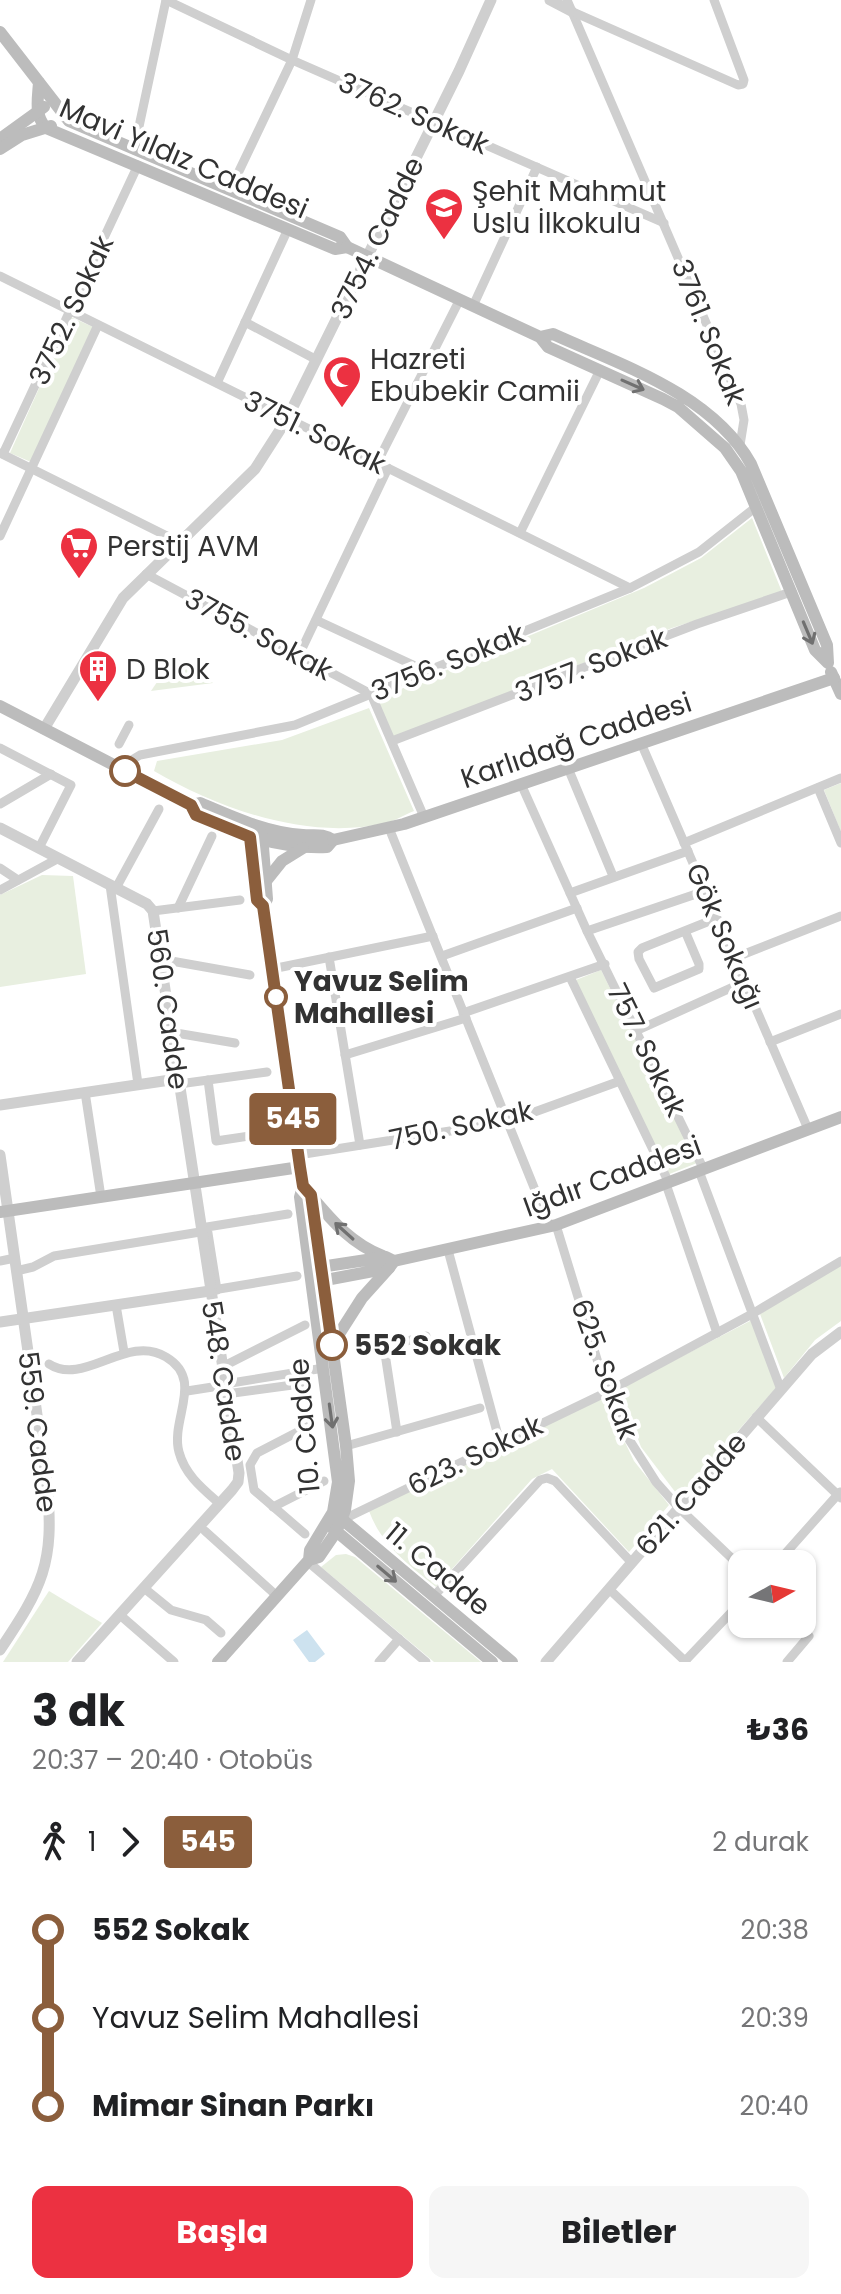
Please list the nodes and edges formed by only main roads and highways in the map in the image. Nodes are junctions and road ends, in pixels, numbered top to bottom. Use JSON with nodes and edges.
{"nodes":[{"id":1,"x":0,"y":32,"type":"edge"},
{"id":2,"x":39,"y":82,"type":"junction"},
{"id":3,"x":54,"y":104,"type":"junction"},
{"id":4,"x":37,"y":111,"type":"junction"},
{"id":5,"x":63,"y":116,"type":"junction"},
{"id":6,"x":46,"y":128,"type":"junction"},
{"id":7,"x":0,"y":139,"type":"edge"},
{"id":8,"x":0,"y":149,"type":"edge"},
{"id":9,"x":227,"y":196,"type":"junction"},
{"id":10,"x":347,"y":247,"type":"junction"},
{"id":11,"x":540,"y":337,"type":"junction"},
{"id":12,"x":719,"y":433,"type":"junction"},
{"id":13,"x":828,"y":663,"type":"junction"},
{"id":14,"x":834,"y":678,"type":"junction"},
{"id":15,"x":841,"y":694,"type":"edge"},
{"id":16,"x":0,"y":706,"type":"edge"},
{"id":17,"x":191,"y":805,"type":"junction"},
{"id":18,"x":255,"y":825,"type":"junction"},
{"id":19,"x":256,"y":839,"type":"junction"},
{"id":20,"x":333,"y":840,"type":"junction"},
{"id":21,"x":303,"y":848,"type":"junction"},
{"id":22,"x":266,"y":881,"type":"junction"},
{"id":23,"x":263,"y":906,"type":"junction"},
{"id":24,"x":841,"y":1117,"type":"edge"},
{"id":25,"x":299,"y":1161,"type":"junction"},
{"id":26,"x":307,"y":1191,"type":"junction"},
{"id":27,"x":4,"y":1211,"type":"edge"},
{"id":28,"x":390,"y":1262,"type":"junction"},
{"id":29,"x":316,"y":1268,"type":"junction"},
{"id":30,"x":318,"y":1282,"type":"junction"},
{"id":31,"x":332,"y":1345,"type":"junction"},
{"id":32,"x":335,"y":1522,"type":"junction"},
{"id":33,"x":220,"y":1661,"type":"edge"},
{"id":34,"x":492,"y":1662,"type":"edge"},
{"id":35,"x":512,"y":1662,"type":"edge"}],
"edges":[{"from":1,"to":2,"type":"main road","name":"Mavi Yıldız Caddesi"},
{"from":2,"to":3,"type":"main road","name":"Mavi Yıldız Caddesi"},
{"from":2,"to":4,"type":"main road","name":"Mavi Yıldız Caddesi"},
{"from":3,"to":4,"type":"main road"},
{"from":3,"to":5,"type":"main road","name":"Mavi Yıldız Caddesi"},
{"from":4,"to":6,"type":"main road","name":"Mavi Yıldız Caddesi"},
{"from":4,"to":7,"type":"main road"},
{"from":5,"to":6,"type":"main road"},
{"from":5,"to":9,"type":"main road","name":"Mavi Yıldız Caddesi"},
{"from":6,"to":8,"type":"main road"},
{"from":6,"to":9,"type":"main road","name":"Mavi Yıldız Caddesi"},
{"from":9,"to":10,"type":"main road","name":"Mavi Yıldız Caddesi"},
{"from":9,"to":10,"type":"main road","name":"Mavi Yıldız Caddesi"},
{"from":10,"to":11,"type":"main road","name":"Mavi Yıldız Caddesi"},
{"from":11,"to":12,"type":"main road","name":"Mavi Yıldız Caddesi","one_way":true},
{"from":11,"to":12,"type":"main road","name":"Mavi Yıldız Caddesi"},
{"from":12,"to":13,"type":"main road","name":"Mavi Yıldız Caddesi","one_way":true},
{"from":12,"to":13,"type":"main road","name":"Mavi Yıldız Caddesi"},
{"from":13,"to":14,"type":"main road"},
{"from":14,"to":15,"type":"main road"},
{"from":14,"to":20,"type":"main road","name":"Karlıdağ Caddesi"},
{"from":16,"to":17,"type":"main road","name":"Karlıdağ Caddesi"},
{"from":17,"to":18,"type":"main road","name":"Karlıdağ Caddesi"},
{"from":17,"to":19,"type":"main road","name":"Karlıdağ Caddesi"},
{"from":18,"to":19,"type":"main road","name":"10. Cadde"},
{"from":18,"to":20,"type":"main road","name":"Karlıdağ Caddesi"},
{"from":19,"to":21,"type":"main road","name":"Karlıdağ Caddesi"},
{"from":19,"to":22,"type":"main road","name":"10. Cadde"},
{"from":19,"to":23,"type":"main road","name":"10. Cadde"},
{"from":20,"to":21,"type":"main road","name":"Karlıdağ Caddesi"},
{"from":21,"to":22,"type":"main road"},
{"from":22,"to":23,"type":"main road","name":"10. Cadde"},
{"from":23,"to":25,"type":"main road","name":"10. Cadde"},
{"from":24,"to":28,"type":"main road","name":"Iğdır Caddesi"},
{"from":25,"to":26,"type":"main road","name":"10. Cadde"},
{"from":25,"to":27,"type":"main road"},
{"from":28,"to":26,"type":"main road","one_way":true},
{"from":26,"to":29,"type":"main road","name":"10. Cadde"},
{"from":28,"to":29,"type":"main road","name":"Iğdır Caddesi"},
{"from":28,"to":30,"type":"main road","name":"Iğdır Caddesi"},
{"from":28,"to":31,"type":"main road"},
{"from":29,"to":30,"type":"main road","name":"10. Cadde"},
{"from":30,"to":31,"type":"main road","name":"10. Cadde"},
{"from":30,"to":32,"type":"main road","name":"10. Cadde","one_way":true},
{"from":31,"to":32,"type":"main road","name":"10. Cadde"},
{"from":32,"to":33,"type":"main road","name":"10. Cadde"},
{"from":32,"to":34,"type":"main road","name":"11. Cadde","one_way":true},
{"from":32,"to":35,"type":"main road","name":"11. Cadde"}]}
